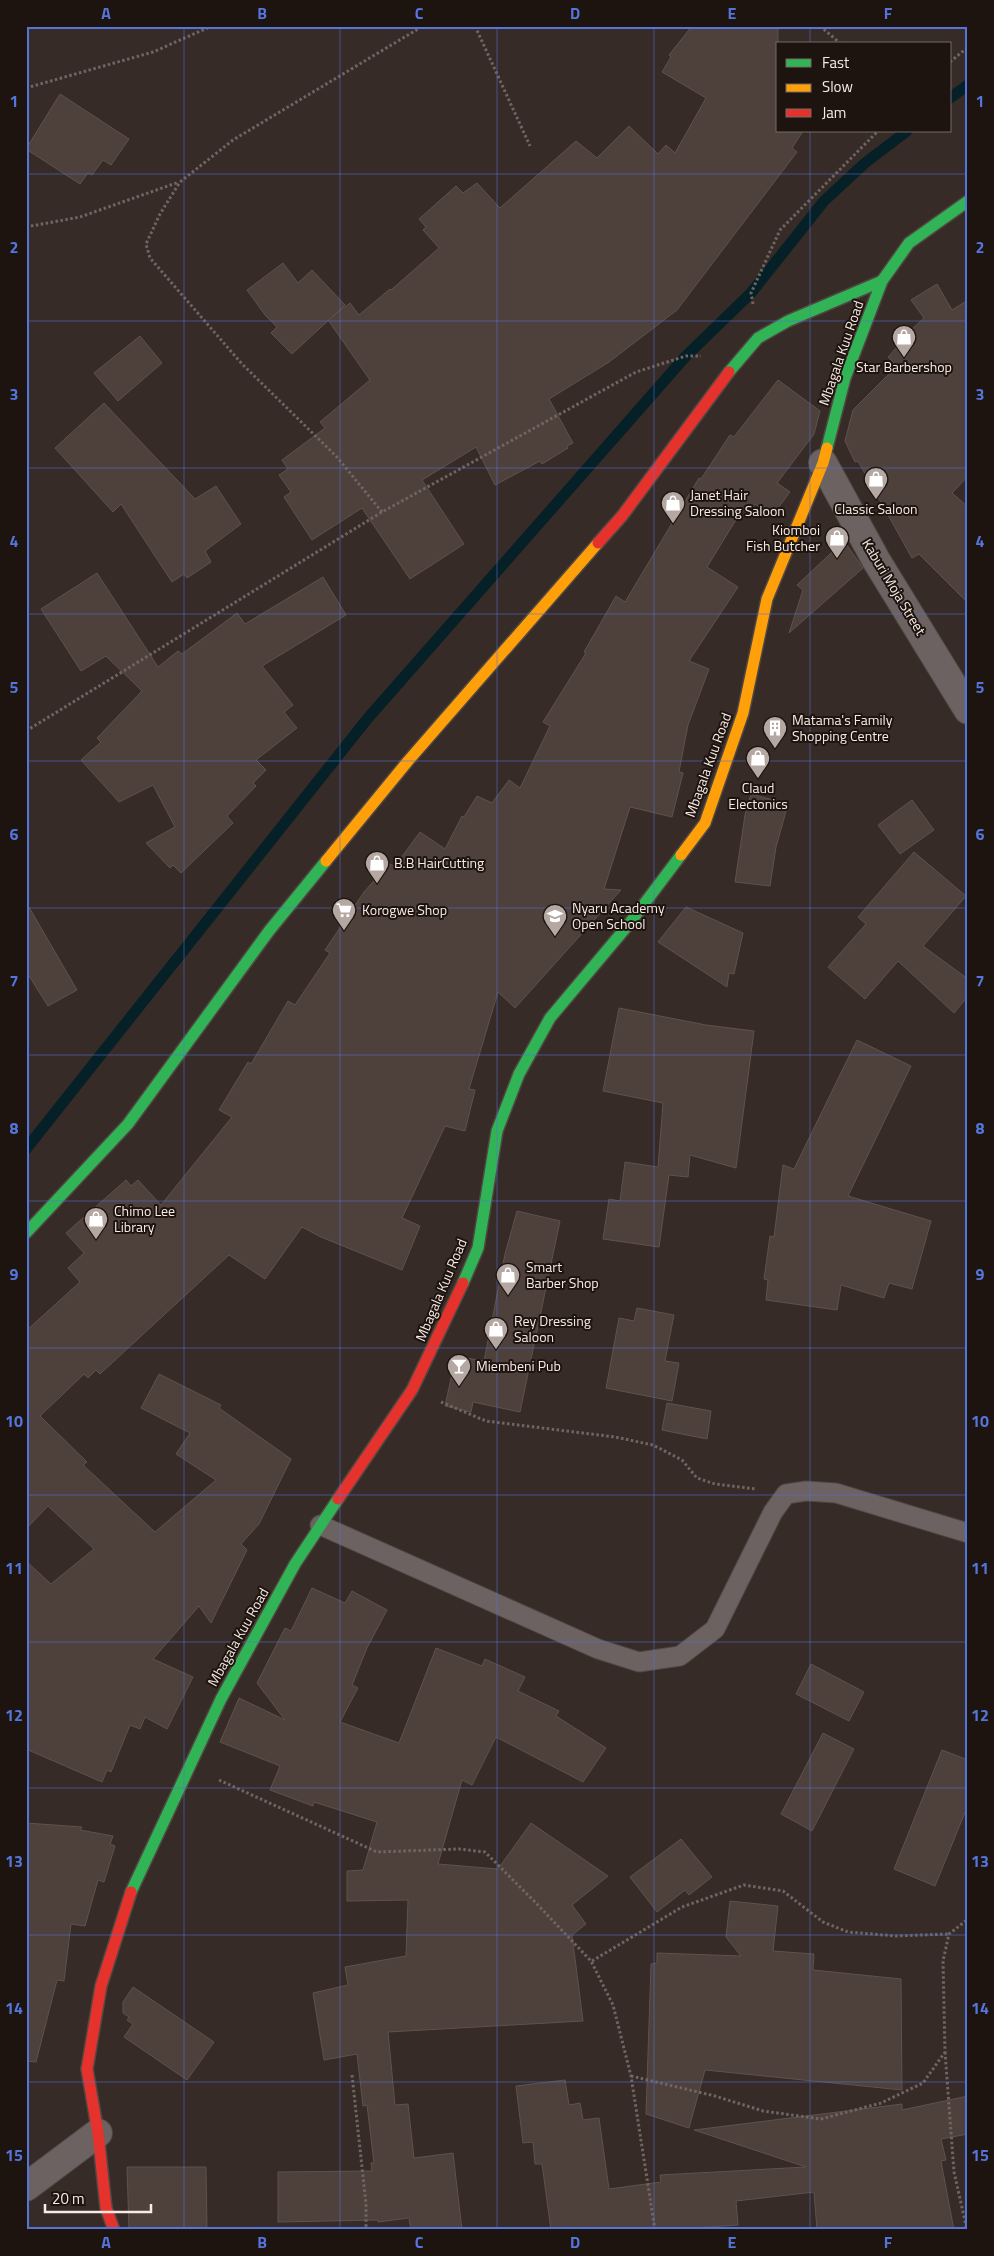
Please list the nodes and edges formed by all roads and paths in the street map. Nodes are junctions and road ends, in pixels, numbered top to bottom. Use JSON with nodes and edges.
{"nodes":[{"id":1,"x":212,"y":26,"type":"edge"},
{"id":2,"x":422,"y":26,"type":"edge"},
{"id":3,"x":475,"y":26,"type":"edge"},
{"id":4,"x":820,"y":26,"type":"edge"},
{"id":5,"x":839,"y":42,"type":"edge"},
{"id":6,"x":968,"y":46,"type":"edge"},
{"id":7,"x":952,"y":60,"type":"edge"},
{"id":8,"x":26,"y":88,"type":"edge"},
{"id":9,"x":877,"y":132,"type":"edge"},
{"id":10,"x":530,"y":146,"type":"dead end"},
{"id":11,"x":180,"y":182,"type":"junction"},
{"id":12,"x":968,"y":201,"type":"edge"},
{"id":13,"x":26,"y":227,"type":"edge"},
{"id":14,"x":882,"y":281,"type":"junction"},
{"id":15,"x":758,"y":338,"type":"junction"},
{"id":16,"x":741,"y":356,"type":"junction"},
{"id":17,"x":823,"y":463,"type":"junction"},
{"id":18,"x":382,"y":512,"type":"junction"},
{"id":19,"x":968,"y":710,"type":"edge"},
{"id":20,"x":26,"y":731,"type":"edge"},
{"id":21,"x":26,"y":1233,"type":"edge"},
{"id":22,"x":412,"y":1390,"type":"junction"},
{"id":23,"x":786,"y":1494,"type":"junction"},
{"id":24,"x":320,"y":1525,"type":"junction"},
{"id":25,"x":968,"y":1533,"type":"edge"},
{"id":26,"x":190,"y":1766,"type":"junction"},
{"id":27,"x":968,"y":1919,"type":"edge"},
{"id":28,"x":949,"y":1934,"type":"junction"},
{"id":29,"x":592,"y":1961,"type":"junction"},
{"id":30,"x":945,"y":2052,"type":"junction"},
{"id":31,"x":352,"y":2075,"type":"dead end"},
{"id":32,"x":631,"y":2076,"type":"junction"},
{"id":33,"x":98,"y":2134,"type":"junction"},
{"id":34,"x":26,"y":2187,"type":"edge"},
{"id":35,"x":114,"y":2230,"type":"edge"},
{"id":36,"x":366,"y":2230,"type":"edge"},
{"id":37,"x":655,"y":2230,"type":"edge"},
{"id":38,"x":967,"y":2230,"type":"edge"}],
"edges":[{"from":1,"to":8,"type":"path"},
{"from":2,"to":11,"type":"path"},
{"from":3,"to":10,"type":"path"},
{"from":4,"to":5,"type":"path"},
{"from":6,"to":7,"type":"path"},
{"from":9,"to":15,"type":"path"},
{"from":11,"to":13,"type":"path"},
{"from":11,"to":18,"type":"path"},
{"from":12,"to":14,"type":"street","name":"Mbagala Kuu Road"},
{"from":14,"to":15,"type":"street"},
{"from":14,"to":17,"type":"street","name":"Mbagala Kuu Road"},
{"from":15,"to":16,"type":"street"},
{"from":16,"to":18,"type":"path"},
{"from":16,"to":21,"type":"street"},
{"from":17,"to":19,"type":"street","name":"Kaburi Moja Street"},
{"from":17,"to":22,"type":"street","name":"Mbagala Kuu Road"},
{"from":18,"to":20,"type":"path"},
{"from":22,"to":23,"type":"path"},
{"from":22,"to":24,"type":"street","name":"Mbagala Kuu Road"},
{"from":23,"to":24,"type":"lane"},
{"from":23,"to":25,"type":"lane"},
{"from":24,"to":26,"type":"street","name":"Mbagala Kuu Road"},
{"from":26,"to":29,"type":"path"},
{"from":26,"to":33,"type":"street","name":"Mbagala Kuu Road"},
{"from":27,"to":28,"type":"path"},
{"from":28,"to":29,"type":"path"},
{"from":28,"to":30,"type":"path"},
{"from":29,"to":32,"type":"path"},
{"from":30,"to":32,"type":"path"},
{"from":30,"to":38,"type":"path"},
{"from":31,"to":36,"type":"path"},
{"from":32,"to":37,"type":"path"},
{"from":33,"to":34,"type":"street"},
{"from":33,"to":35,"type":"street","name":"Mbagala Kuu Road"}]}
